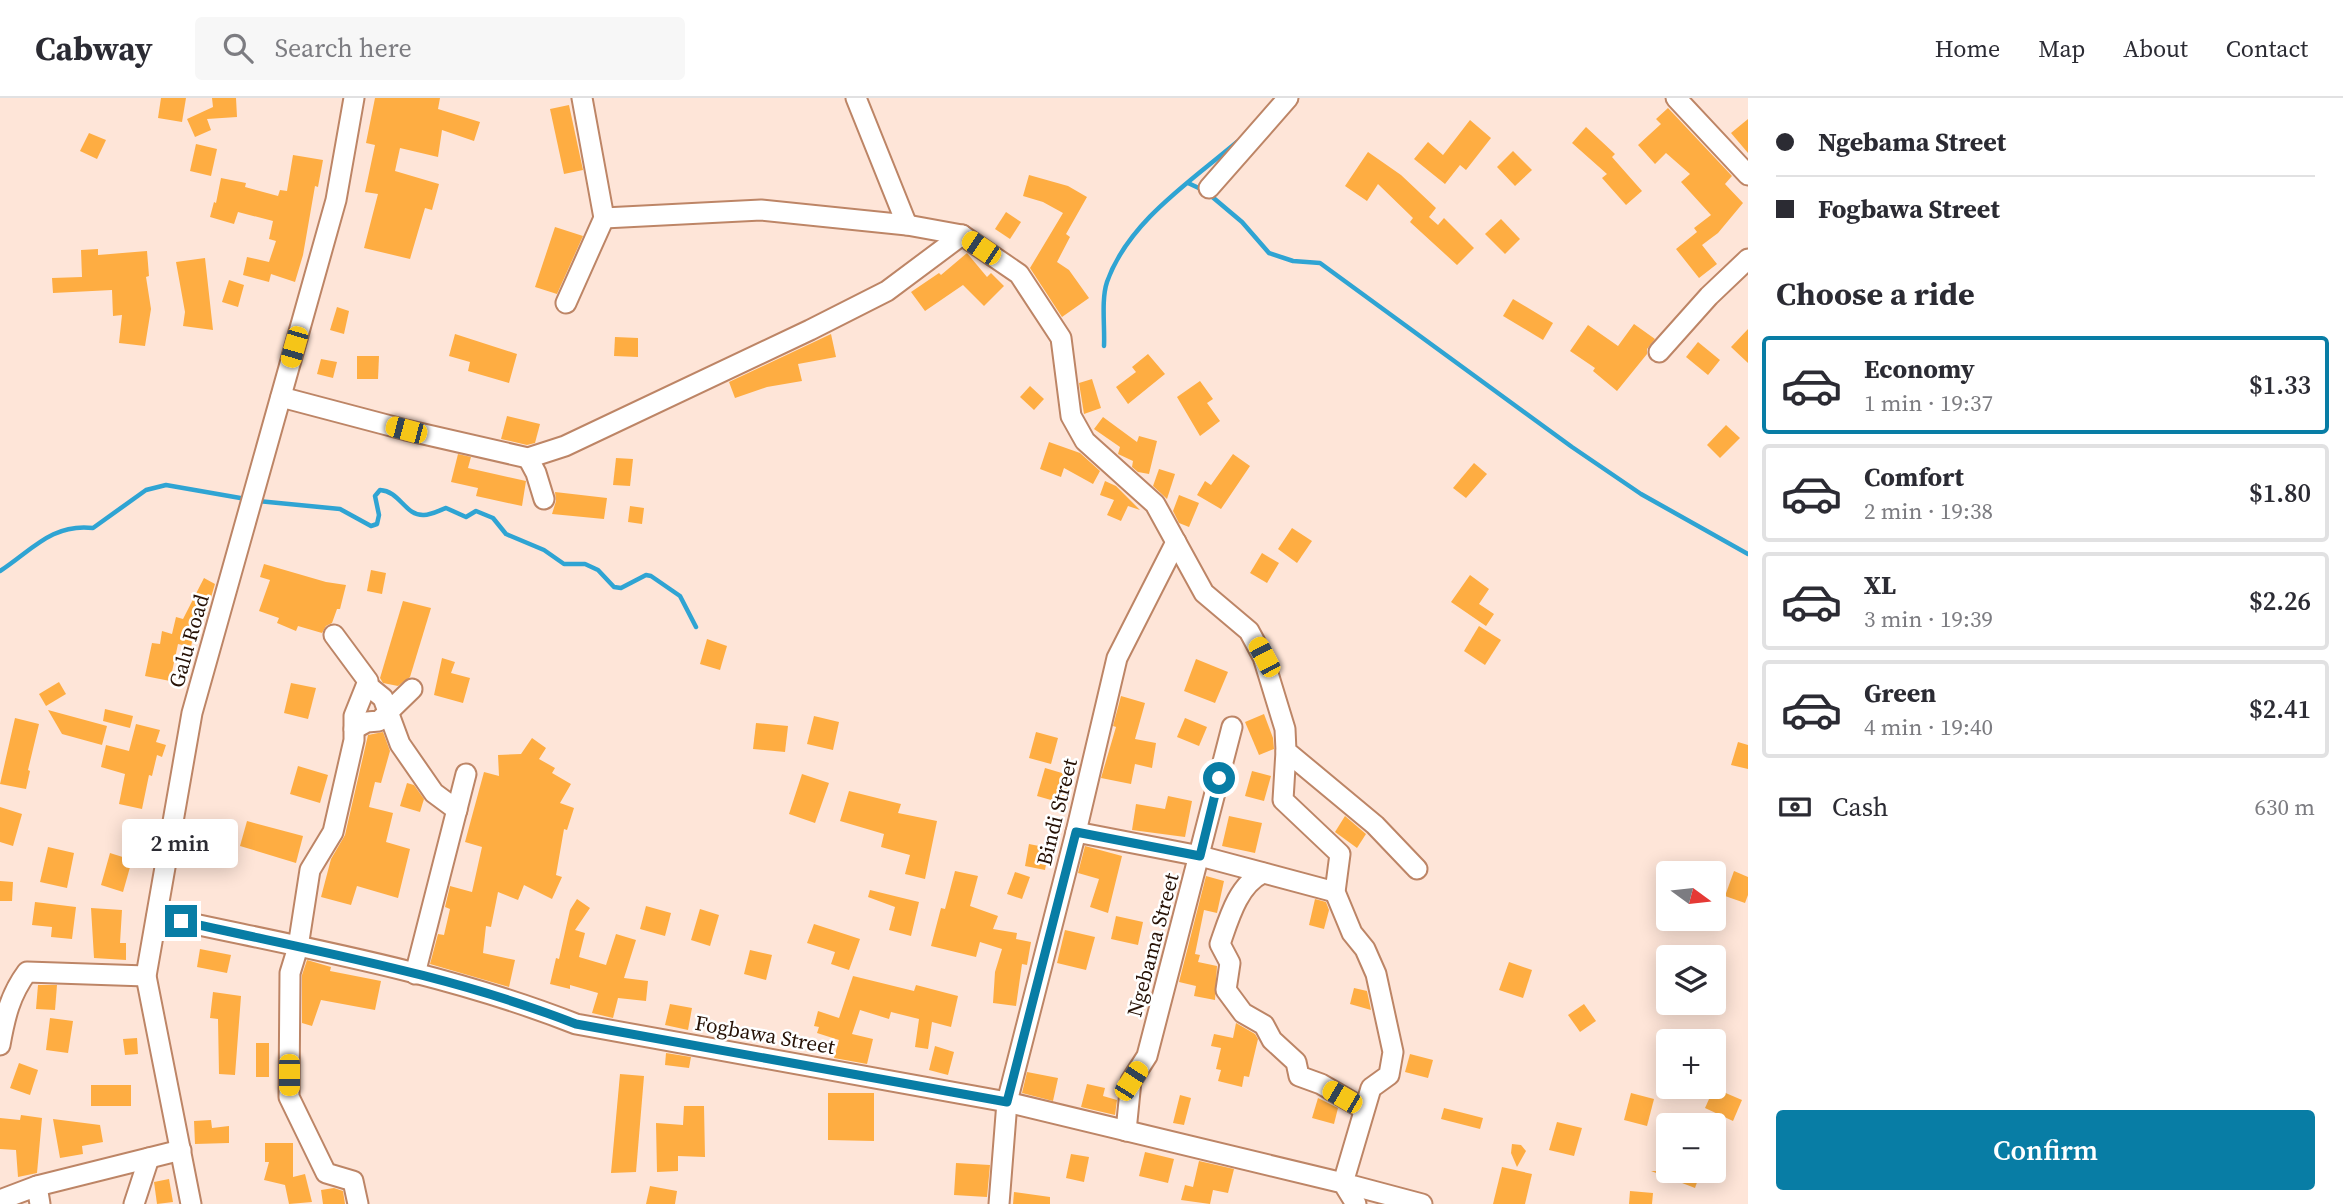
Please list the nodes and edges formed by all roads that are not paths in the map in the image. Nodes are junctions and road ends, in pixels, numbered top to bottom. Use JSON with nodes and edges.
{"nodes":[{"id":1,"x":354,"y":98,"type":"edge"},
{"id":2,"x":582,"y":98,"type":"edge"},
{"id":3,"x":856,"y":98,"type":"edge"},
{"id":4,"x":1288,"y":98,"type":"edge"},
{"id":5,"x":1682,"y":100,"type":"edge"},
{"id":6,"x":1748,"y":175,"type":"edge"},
{"id":7,"x":1209,"y":188,"type":"dead end"},
{"id":8,"x":604,"y":218,"type":"junction"},
{"id":9,"x":907,"y":225,"type":"junction"},
{"id":10,"x":962,"y":235,"type":"junction"},
{"id":11,"x":1748,"y":259,"type":"edge"},
{"id":12,"x":566,"y":303,"type":"dead end"},
{"id":13,"x":1659,"y":352,"type":"dead end"},
{"id":14,"x":281,"y":397,"type":"junction"},
{"id":15,"x":528,"y":458,"type":"junction"},
{"id":16,"x":544,"y":499,"type":"dead end"},
{"id":17,"x":1176,"y":542,"type":"junction"},
{"id":18,"x":334,"y":635,"type":"dead end"},
{"id":19,"x":366,"y":685,"type":"junction"},
{"id":20,"x":412,"y":689,"type":"dead end"},
{"id":21,"x":387,"y":715,"type":"junction"},
{"id":22,"x":1232,"y":727,"type":"dead end"},
{"id":23,"x":354,"y":729,"type":"junction"},
{"id":24,"x":1286,"y":751,"type":"junction"},
{"id":25,"x":466,"y":774,"type":"dead end"},
{"id":26,"x":457,"y":810,"type":"junction"},
{"id":27,"x":1076,"y":832,"type":"junction"},
{"id":28,"x":1200,"y":856,"type":"junction"},
{"id":29,"x":1417,"y":870,"type":"dead end"},
{"id":30,"x":1263,"y":873,"type":"junction"},
{"id":31,"x":1335,"y":892,"type":"junction"},
{"id":32,"x":157,"y":916,"type":"junction"},
{"id":33,"x":298,"y":947,"type":"junction"},
{"id":34,"x":415,"y":974,"type":"junction"},
{"id":35,"x":146,"y":976,"type":"junction"},
{"id":36,"x":0,"y":1045,"type":"edge"},
{"id":37,"x":1007,"y":1102,"type":"junction"},
{"id":38,"x":1364,"y":1109,"type":"junction"},
{"id":39,"x":1126,"y":1131,"type":"junction"},
{"id":40,"x":181,"y":1150,"type":"junction"},
{"id":41,"x":149,"y":1158,"type":"junction"},
{"id":42,"x":1343,"y":1183,"type":"junction"},
{"id":43,"x":38,"y":1195,"type":"edge"},
{"id":44,"x":0,"y":1200,"type":"edge"},
{"id":45,"x":134,"y":1204,"type":"edge"},
{"id":46,"x":191,"y":1204,"type":"edge"},
{"id":47,"x":358,"y":1204,"type":"edge"},
{"id":48,"x":999,"y":1204,"type":"edge"},
{"id":49,"x":1356,"y":1204,"type":"edge"},
{"id":50,"x":1422,"y":1204,"type":"edge"}],
"edges":[{"from":1,"to":14,"type":"street","name":"Galu Road"},
{"from":2,"to":8,"type":"street"},
{"from":3,"to":9,"type":"street"},
{"from":4,"to":7,"type":"street"},
{"from":5,"to":6,"type":"street"},
{"from":8,"to":9,"type":"street"},
{"from":8,"to":12,"type":"street"},
{"from":9,"to":10,"type":"street"},
{"from":10,"to":15,"type":"street"},
{"from":10,"to":17,"type":"street"},
{"from":11,"to":13,"type":"street"},
{"from":14,"to":15,"type":"street"},
{"from":14,"to":32,"type":"street","name":"Galu Road"},
{"from":15,"to":16,"type":"street"},
{"from":17,"to":24,"type":"street"},
{"from":17,"to":27,"type":"street","name":"Bindi Street"},
{"from":18,"to":19,"type":"street"},
{"from":19,"to":21,"type":"street"},
{"from":19,"to":23,"type":"street"},
{"from":20,"to":21,"type":"street"},
{"from":21,"to":23,"type":"street"},
{"from":21,"to":26,"type":"street"},
{"from":22,"to":28,"type":"street","name":"Ngebama Street"},
{"from":23,"to":33,"type":"street"},
{"from":24,"to":29,"type":"street"},
{"from":24,"to":31,"type":"street"},
{"from":25,"to":26,"type":"street"},
{"from":26,"to":34,"type":"street"},
{"from":27,"to":28,"type":"street"},
{"from":27,"to":37,"type":"street","name":"Bindi Street"},
{"from":28,"to":30,"type":"street"},
{"from":28,"to":39,"type":"street","name":"Ngebama Street"},
{"from":30,"to":31,"type":"street"},
{"from":30,"to":38,"type":"street"},
{"from":31,"to":38,"type":"street"},
{"from":32,"to":33,"type":"street","name":"Fogbawa Street"},
{"from":32,"to":35,"type":"street","name":"Galu Road"},
{"from":33,"to":34,"type":"street","name":"Fogbawa Street"},
{"from":33,"to":47,"type":"street"},
{"from":34,"to":37,"type":"street","name":"Fogbawa Street"},
{"from":35,"to":36,"type":"street"},
{"from":35,"to":40,"type":"street","name":"Galu Road"},
{"from":37,"to":39,"type":"street","name":"Fogbawa Street"},
{"from":37,"to":48,"type":"street","name":"Bindi Street"},
{"from":38,"to":42,"type":"street"},
{"from":39,"to":42,"type":"street","name":"Fogbawa Street"},
{"from":40,"to":41,"type":"street"},
{"from":40,"to":46,"type":"street","name":"Galu Road"},
{"from":41,"to":43,"type":"street"},
{"from":41,"to":45,"type":"street"},
{"from":42,"to":49,"type":"street"},
{"from":42,"to":50,"type":"street","name":"Fogbawa Street"},
{"from":43,"to":44,"type":"street"}]}
